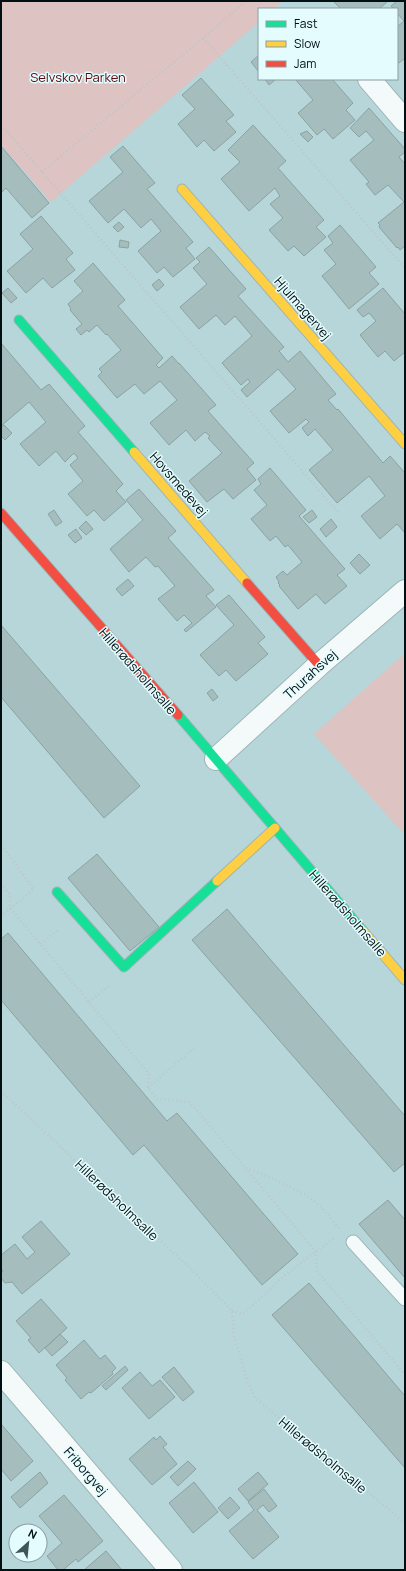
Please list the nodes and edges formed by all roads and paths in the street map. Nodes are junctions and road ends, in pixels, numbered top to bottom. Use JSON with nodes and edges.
{"nodes":[{"id":1,"x":246,"y":1,"type":"edge"},
{"id":2,"x":203,"y":38,"type":"junction"},
{"id":3,"x":370,"y":80,"type":"edge"},
{"id":4,"x":405,"y":121,"type":"edge"},
{"id":5,"x":1,"y":124,"type":"edge"},
{"id":6,"x":42,"y":172,"type":"junction"},
{"id":7,"x":182,"y":189,"type":"dead end"},
{"id":8,"x":405,"y":268,"type":"edge"},
{"id":9,"x":19,"y":320,"type":"dead end"},
{"id":10,"x":405,"y":444,"type":"edge"},
{"id":11,"x":339,"y":513,"type":"dead end"},
{"id":12,"x":1,"y":514,"type":"edge"},
{"id":13,"x":405,"y":591,"type":"edge"},
{"id":14,"x":319,"y":665,"type":"junction"},
{"id":15,"x":216,"y":759,"type":"junction"},
{"id":16,"x":275,"y":828,"type":"junction"},
{"id":17,"x":1,"y":846,"type":"edge"},
{"id":18,"x":1,"y":884,"type":"edge"},
{"id":19,"x":33,"y":890,"type":"junction"},
{"id":20,"x":57,"y":892,"type":"joint"},
{"id":21,"x":10,"y":908,"type":"junction"},
{"id":22,"x":1,"y":916,"type":"edge"},
{"id":23,"x":405,"y":980,"type":"edge"},
{"id":24,"x":194,"y":1048,"type":"dead end"},
{"id":25,"x":148,"y":1088,"type":"junction"},
{"id":26,"x":1,"y":1091,"type":"edge"},
{"id":27,"x":246,"y":1168,"type":"junction"},
{"id":28,"x":342,"y":1232,"type":"junction"},
{"id":29,"x":353,"y":1242,"type":"joint"},
{"id":30,"x":316,"y":1252,"type":"junction"},
{"id":31,"x":405,"y":1300,"type":"edge"},
{"id":32,"x":232,"y":1311,"type":"junction"},
{"id":33,"x":1,"y":1372,"type":"edge"},
{"id":34,"x":405,"y":1375,"type":"edge"},
{"id":35,"x":405,"y":1523,"type":"edge"},
{"id":36,"x":171,"y":1570,"type":"edge"}],
"edges":[{"from":1,"to":2,"type":"path"},
{"from":2,"to":6,"type":"path"},
{"from":2,"to":8,"type":"path"},
{"from":3,"to":4,"type":"street"},
{"from":5,"to":6,"type":"path"},
{"from":6,"to":11,"type":"path"},
{"from":7,"to":10,"type":"street","name":"Hjulmagervej"},
{"from":9,"to":14,"type":"street","name":"Hovsmedevej"},
{"from":12,"to":15,"type":"street","name":"Hillerødsholmsalle"},
{"from":13,"to":14,"type":"street","name":"Thurahsvej"},
{"from":14,"to":15,"type":"street","name":"Thurahsvej"},
{"from":15,"to":16,"type":"street","name":"Hillerødsholmsalle"},
{"from":16,"to":20,"type":"street"},
{"from":16,"to":23,"type":"street","name":"Hillerødsholmsalle"},
{"from":17,"to":19,"type":"path"},
{"from":18,"to":21,"type":"path"},
{"from":19,"to":20,"type":"path"},
{"from":19,"to":21,"type":"path"},
{"from":21,"to":22,"type":"path"},
{"from":21,"to":25,"type":"path"},
{"from":24,"to":25,"type":"path"},
{"from":25,"to":27,"type":"path"},
{"from":26,"to":32,"type":"path","name":"Hillerødsholmsalle"},
{"from":27,"to":28,"type":"path"},
{"from":27,"to":30,"type":"path"},
{"from":28,"to":29,"type":"path"},
{"from":28,"to":30,"type":"path"},
{"from":29,"to":31,"type":"lane"},
{"from":30,"to":32,"type":"path"},
{"from":30,"to":34,"type":"path"},
{"from":32,"to":35,"type":"path","name":"Hillerødsholmsalle"},
{"from":33,"to":36,"type":"street","name":"Friborgvej"}]}
